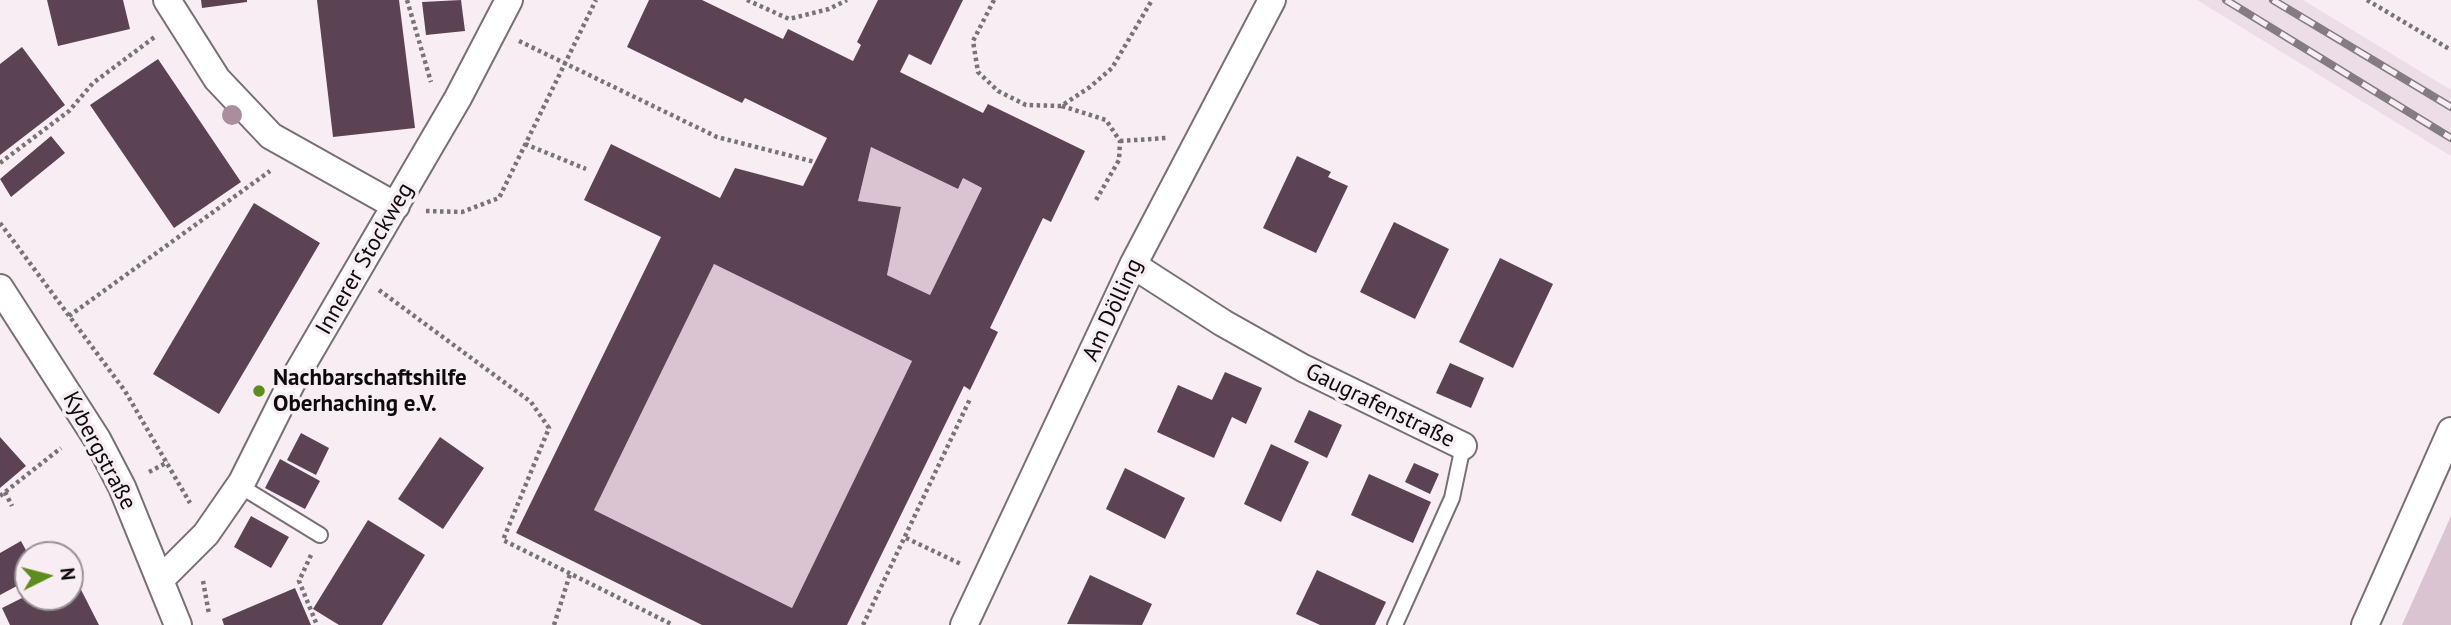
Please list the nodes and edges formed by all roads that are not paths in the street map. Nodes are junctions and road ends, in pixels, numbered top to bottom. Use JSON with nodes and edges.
{"nodes":[{"id":1,"x":509,"y":0,"type":"edge"},
{"id":2,"x":1272,"y":0,"type":"edge"},
{"id":3,"x":173,"y":10,"type":"edge"},
{"id":4,"x":408,"y":208,"type":"junction"},
{"id":5,"x":1133,"y":265,"type":"junction"},
{"id":6,"x":3,"y":299,"type":"edge"},
{"id":7,"x":2451,"y":431,"type":"edge"},
{"id":8,"x":1463,"y":446,"type":"joint"},
{"id":9,"x":240,"y":486,"type":"junction"},
{"id":10,"x":320,"y":535,"type":"road end"},
{"id":11,"x":161,"y":579,"type":"junction"},
{"id":12,"x":178,"y":625,"type":"edge"},
{"id":13,"x":964,"y":625,"type":"edge"},
{"id":14,"x":1395,"y":625,"type":"edge"},
{"id":15,"x":2365,"y":625,"type":"edge"}],
"edges":[{"from":1,"to":4,"type":"street","name":"Innerer Stockweg"},
{"from":2,"to":5,"type":"street","name":"Am Dölling"},
{"from":3,"to":4,"type":"street"},
{"from":4,"to":9,"type":"street","name":"Innerer Stockweg"},
{"from":5,"to":8,"type":"street","name":"Gaugrafenstraße"},
{"from":5,"to":13,"type":"street","name":"Am Dölling"},
{"from":6,"to":11,"type":"street","name":"Kybergstraße"},
{"from":7,"to":15,"type":"street"},
{"from":8,"to":14,"type":"lane","name":"Gaugrafenstraße"},
{"from":9,"to":10,"type":"lane"},
{"from":9,"to":11,"type":"street","name":"Innerer Stockweg"},
{"from":11,"to":12,"type":"street","name":"Kybergstraße"}]}
